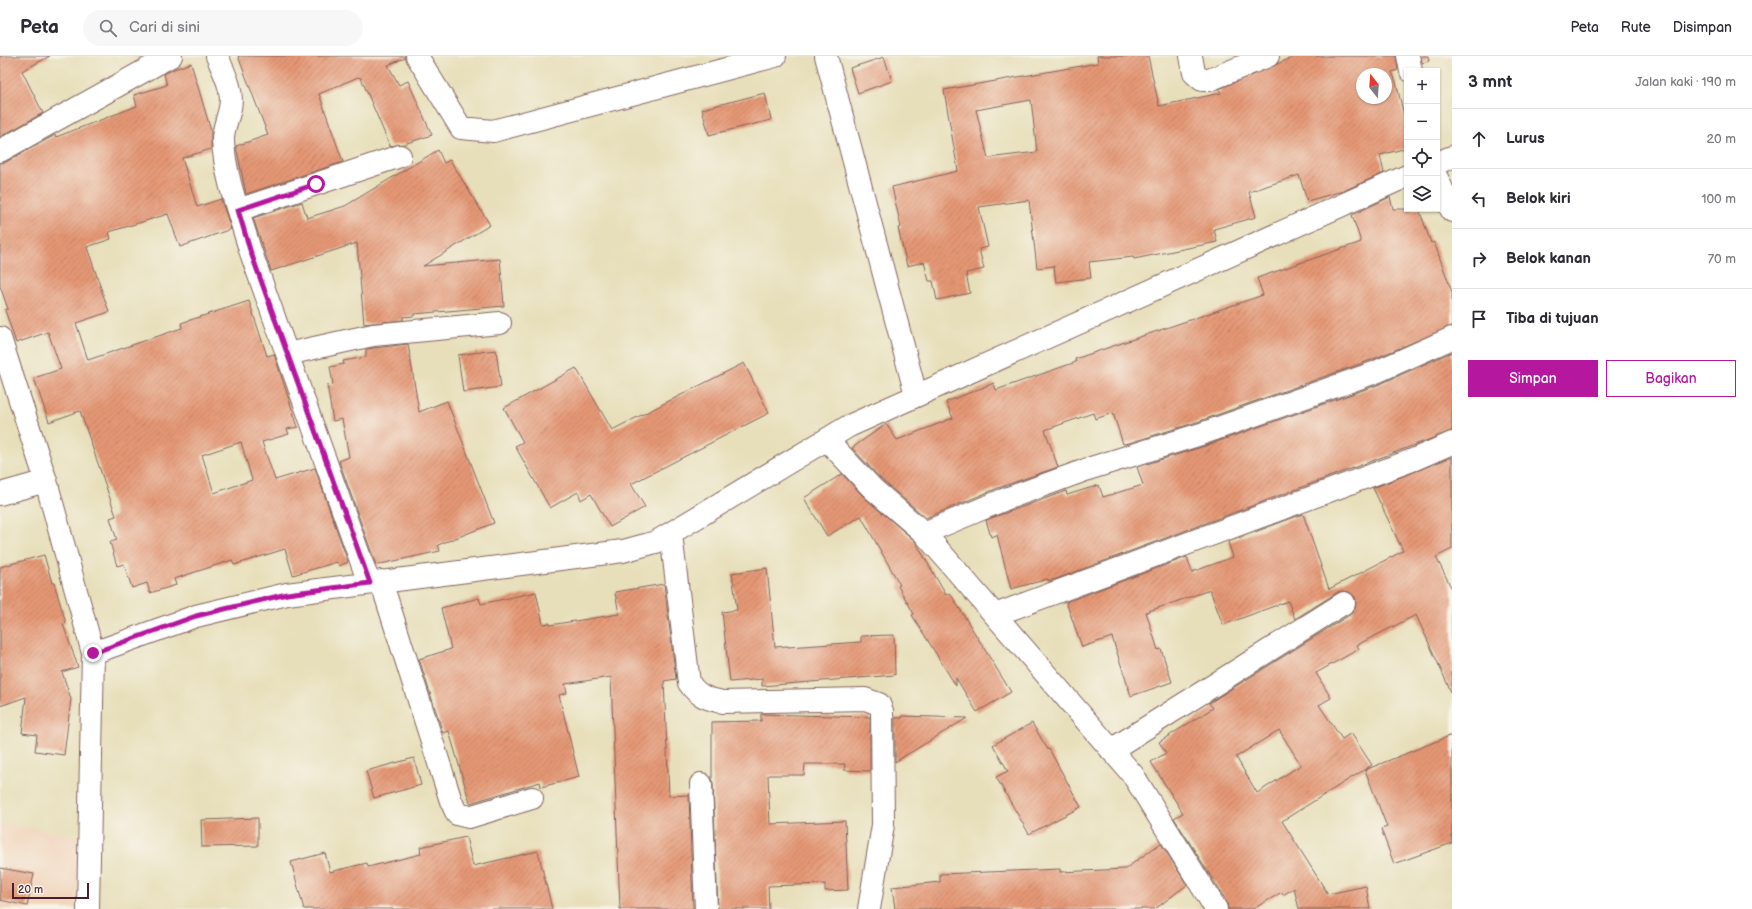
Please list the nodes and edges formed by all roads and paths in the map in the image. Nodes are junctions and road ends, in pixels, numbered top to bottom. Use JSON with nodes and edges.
{"nodes":[{"id":1,"x":171,"y":56,"type":"edge"},
{"id":2,"x":217,"y":56,"type":"edge"},
{"id":3,"x":417,"y":56,"type":"edge"},
{"id":4,"x":775,"y":56,"type":"edge"},
{"id":5,"x":826,"y":56,"type":"edge"},
{"id":6,"x":1191,"y":56,"type":"edge"},
{"id":7,"x":1268,"y":56,"type":"edge"},
{"id":8,"x":1408,"y":56,"type":"edge"},
{"id":9,"x":1410,"y":68,"type":"edge"},
{"id":10,"x":0,"y":151,"type":"edge"},
{"id":11,"x":400,"y":156,"type":"dead end"},
{"id":12,"x":1452,"y":157,"type":"edge"},
{"id":13,"x":1440,"y":162,"type":"edge"},
{"id":14,"x":1404,"y":177,"type":"edge"},
{"id":15,"x":1440,"y":185,"type":"edge"},
{"id":16,"x":238,"y":210,"type":"junction"},
{"id":17,"x":1452,"y":212,"type":"edge"},
{"id":18,"x":500,"y":323,"type":"dead end"},
{"id":19,"x":0,"y":338,"type":"edge"},
{"id":20,"x":1452,"y":338,"type":"edge"},
{"id":21,"x":287,"y":354,"type":"junction"},
{"id":22,"x":916,"y":395,"type":"junction"},
{"id":23,"x":827,"y":440,"type":"junction"},
{"id":24,"x":1452,"y":442,"type":"edge"},
{"id":25,"x":46,"y":481,"type":"junction"},
{"id":26,"x":0,"y":494,"type":"edge"},
{"id":27,"x":924,"y":533,"type":"junction"},
{"id":28,"x":672,"y":534,"type":"junction"},
{"id":29,"x":375,"y":582,"type":"junction"},
{"id":30,"x":1344,"y":603,"type":"dead end"},
{"id":31,"x":996,"y":614,"type":"junction"},
{"id":32,"x":93,"y":653,"type":"junction"},
{"id":33,"x":1111,"y":750,"type":"junction"},
{"id":34,"x":701,"y":784,"type":"dead end"},
{"id":35,"x":532,"y":798,"type":"dead end"},
{"id":36,"x":88,"y":909,"type":"edge"},
{"id":37,"x":706,"y":909,"type":"edge"},
{"id":38,"x":869,"y":909,"type":"edge"},
{"id":39,"x":1216,"y":909,"type":"edge"}],
"edges":[{"from":1,"to":10,"type":"street"},
{"from":2,"to":16,"type":"street"},
{"from":3,"to":4,"type":"street"},
{"from":5,"to":22,"type":"street"},
{"from":6,"to":7,"type":"street"},
{"from":8,"to":9,"type":"street"},
{"from":11,"to":16,"type":"street"},
{"from":12,"to":13,"type":"street"},
{"from":14,"to":22,"type":"street"},
{"from":15,"to":17,"type":"street"},
{"from":16,"to":21,"type":"street"},
{"from":18,"to":21,"type":"street"},
{"from":19,"to":25,"type":"street"},
{"from":20,"to":27,"type":"street"},
{"from":21,"to":29,"type":"street"},
{"from":22,"to":23,"type":"street"},
{"from":23,"to":27,"type":"street"},
{"from":23,"to":28,"type":"street"},
{"from":24,"to":31,"type":"street"},
{"from":25,"to":26,"type":"street"},
{"from":25,"to":32,"type":"street"},
{"from":27,"to":31,"type":"street"},
{"from":28,"to":29,"type":"street"},
{"from":28,"to":38,"type":"street"},
{"from":29,"to":32,"type":"street"},
{"from":29,"to":35,"type":"street"},
{"from":30,"to":33,"type":"street"},
{"from":31,"to":33,"type":"street"},
{"from":32,"to":36,"type":"street"},
{"from":33,"to":39,"type":"street"},
{"from":34,"to":37,"type":"street"}]}
